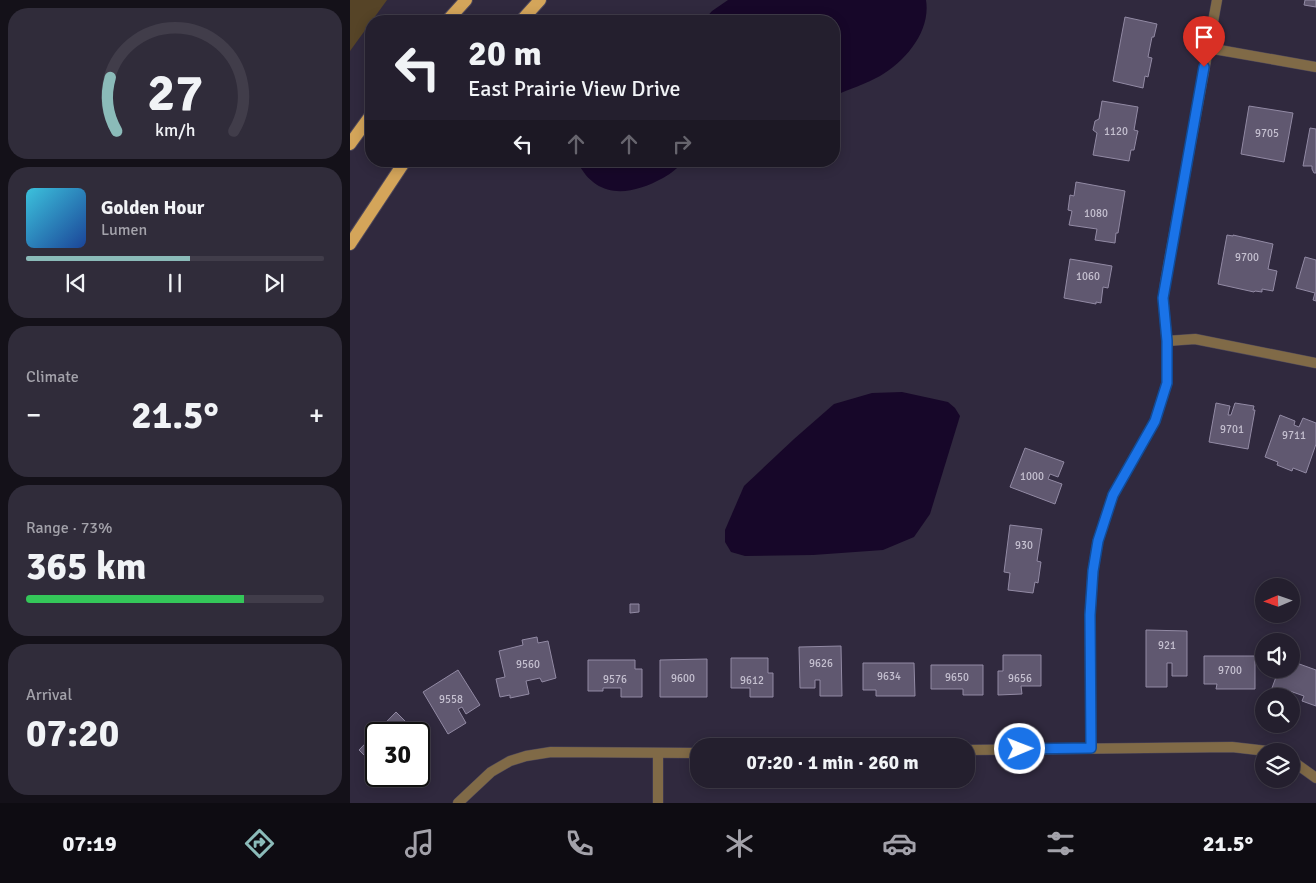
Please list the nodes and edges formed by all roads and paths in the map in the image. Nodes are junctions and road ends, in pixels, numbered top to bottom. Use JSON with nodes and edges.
{"nodes":[{"id":1,"x":466,"y":0,"type":"edge"},
{"id":2,"x":540,"y":0,"type":"edge"},
{"id":3,"x":1217,"y":0,"type":"edge"},
{"id":4,"x":452,"y":15,"type":"edge"},
{"id":5,"x":526,"y":15,"type":"edge"},
{"id":6,"x":1208,"y":48,"type":"junction"},
{"id":7,"x":1316,"y":67,"type":"edge"},
{"id":8,"x":365,"y":123,"type":"edge"},
{"id":9,"x":350,"y":144,"type":"edge"},
{"id":10,"x":401,"y":167,"type":"edge"},
{"id":11,"x":350,"y":244,"type":"edge"},
{"id":12,"x":1167,"y":341,"type":"junction"},
{"id":13,"x":1316,"y":363,"type":"edge"},
{"id":14,"x":1091,"y":748,"type":"junction"},
{"id":15,"x":975,"y":750,"type":"edge"},
{"id":16,"x":1255,"y":750,"type":"edge"},
{"id":17,"x":690,"y":753,"type":"edge"},
{"id":18,"x":658,"y":754,"type":"junction"},
{"id":19,"x":1300,"y":766,"type":"edge"},
{"id":20,"x":1316,"y":778,"type":"edge"},
{"id":21,"x":458,"y":803,"type":"edge"},
{"id":22,"x":658,"y":803,"type":"edge"}],
"edges":[{"from":1,"to":4,"type":"main road"},
{"from":2,"to":5,"type":"main road"},
{"from":3,"to":6,"type":"street"},
{"from":6,"to":7,"type":"street"},
{"from":6,"to":12,"type":"street"},
{"from":8,"to":9,"type":"main road"},
{"from":10,"to":11,"type":"main road"},
{"from":12,"to":13,"type":"street"},
{"from":12,"to":14,"type":"street"},
{"from":14,"to":15,"type":"street"},
{"from":14,"to":16,"type":"street"},
{"from":17,"to":18,"type":"street"},
{"from":18,"to":21,"type":"street"},
{"from":18,"to":22,"type":"street"},
{"from":19,"to":20,"type":"street"}]}
